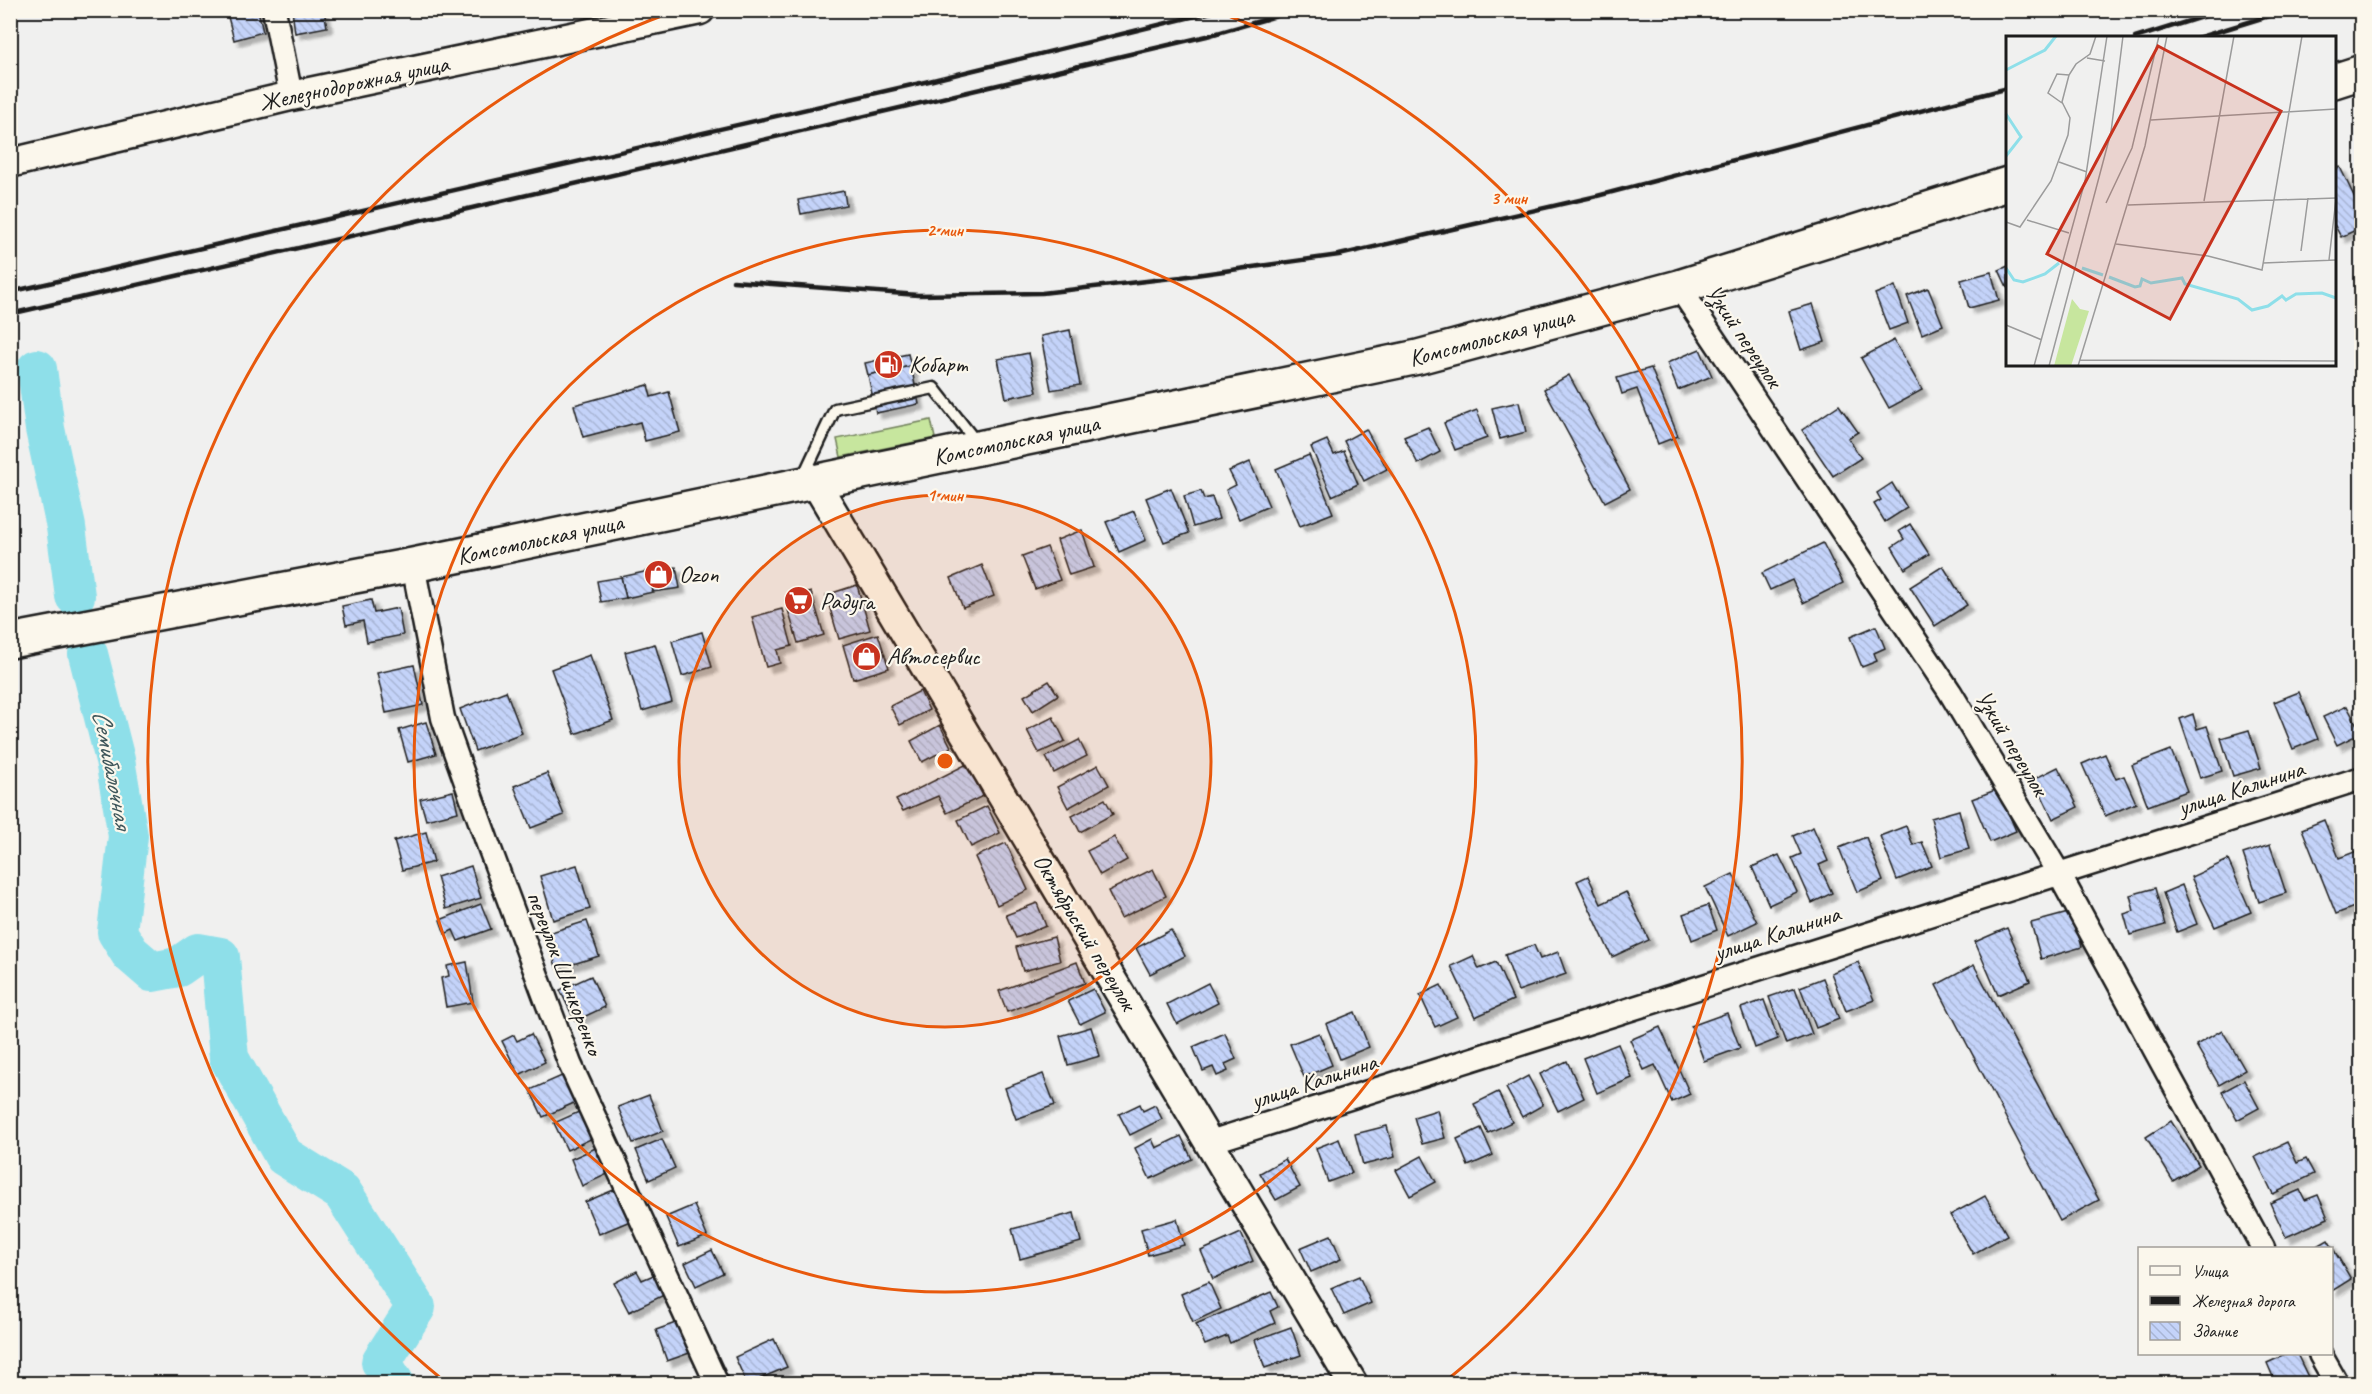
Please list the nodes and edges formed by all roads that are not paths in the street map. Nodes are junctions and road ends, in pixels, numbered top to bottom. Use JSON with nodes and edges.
{"nodes":[{"id":1,"x":274,"y":10,"type":"edge"},
{"id":2,"x":700,"y":10,"type":"edge"},
{"id":3,"x":2361,"y":72,"type":"edge"},
{"id":4,"x":2336,"y":80,"type":"edge"},
{"id":5,"x":291,"y":96,"type":"junction"},
{"id":6,"x":10,"y":163,"type":"edge"},
{"id":7,"x":2006,"y":183,"type":"edge"},
{"id":8,"x":1679,"y":287,"type":"junction"},
{"id":9,"x":981,"y":448,"type":"junction"},
{"id":10,"x":807,"y":484,"type":"junction"},
{"id":11,"x":413,"y":565,"type":"junction"},
{"id":12,"x":10,"y":641,"type":"edge"},
{"id":13,"x":2361,"y":778,"type":"edge"},
{"id":14,"x":2059,"y":874,"type":"junction"},
{"id":15,"x":1210,"y":1142,"type":"junction"},
{"id":16,"x":2262,"y":1247,"type":"edge"},
{"id":17,"x":2321,"y":1355,"type":"edge"},
{"id":18,"x":717,"y":1383,"type":"edge"},
{"id":19,"x":1353,"y":1383,"type":"edge"},
{"id":20,"x":2337,"y":1383,"type":"edge"}],
"edges":[{"from":1,"to":5,"type":"street"},
{"from":2,"to":5,"type":"street","name":"Железнодорожная улица"},
{"from":3,"to":4,"type":"main road"},
{"from":5,"to":6,"type":"street","name":"Железнодорожная улица"},
{"from":7,"to":8,"type":"main road","name":"Комсомольская улица"},
{"from":8,"to":9,"type":"main road","name":"Комсомольская улица"},
{"from":8,"to":14,"type":"street","name":"Узкий переулок"},
{"from":9,"to":10,"type":"main road","name":"Комсомольская улица"},
{"from":9,"to":10,"type":"lane"},
{"from":10,"to":11,"type":"main road","name":"Комсомольская улица"},
{"from":10,"to":15,"type":"street","name":"Октябрьский переулок"},
{"from":11,"to":12,"type":"main road","name":"Комсомольская улица"},
{"from":11,"to":18,"type":"street","name":"переулок Шинкоренко"},
{"from":13,"to":14,"type":"street","name":"улица Калинина"},
{"from":14,"to":15,"type":"street","name":"улица Калинина"},
{"from":14,"to":16,"type":"street","name":"Узкий переулок"},
{"from":15,"to":19,"type":"street","name":"Октябрьский переулок"},
{"from":17,"to":20,"type":"street"}]}
